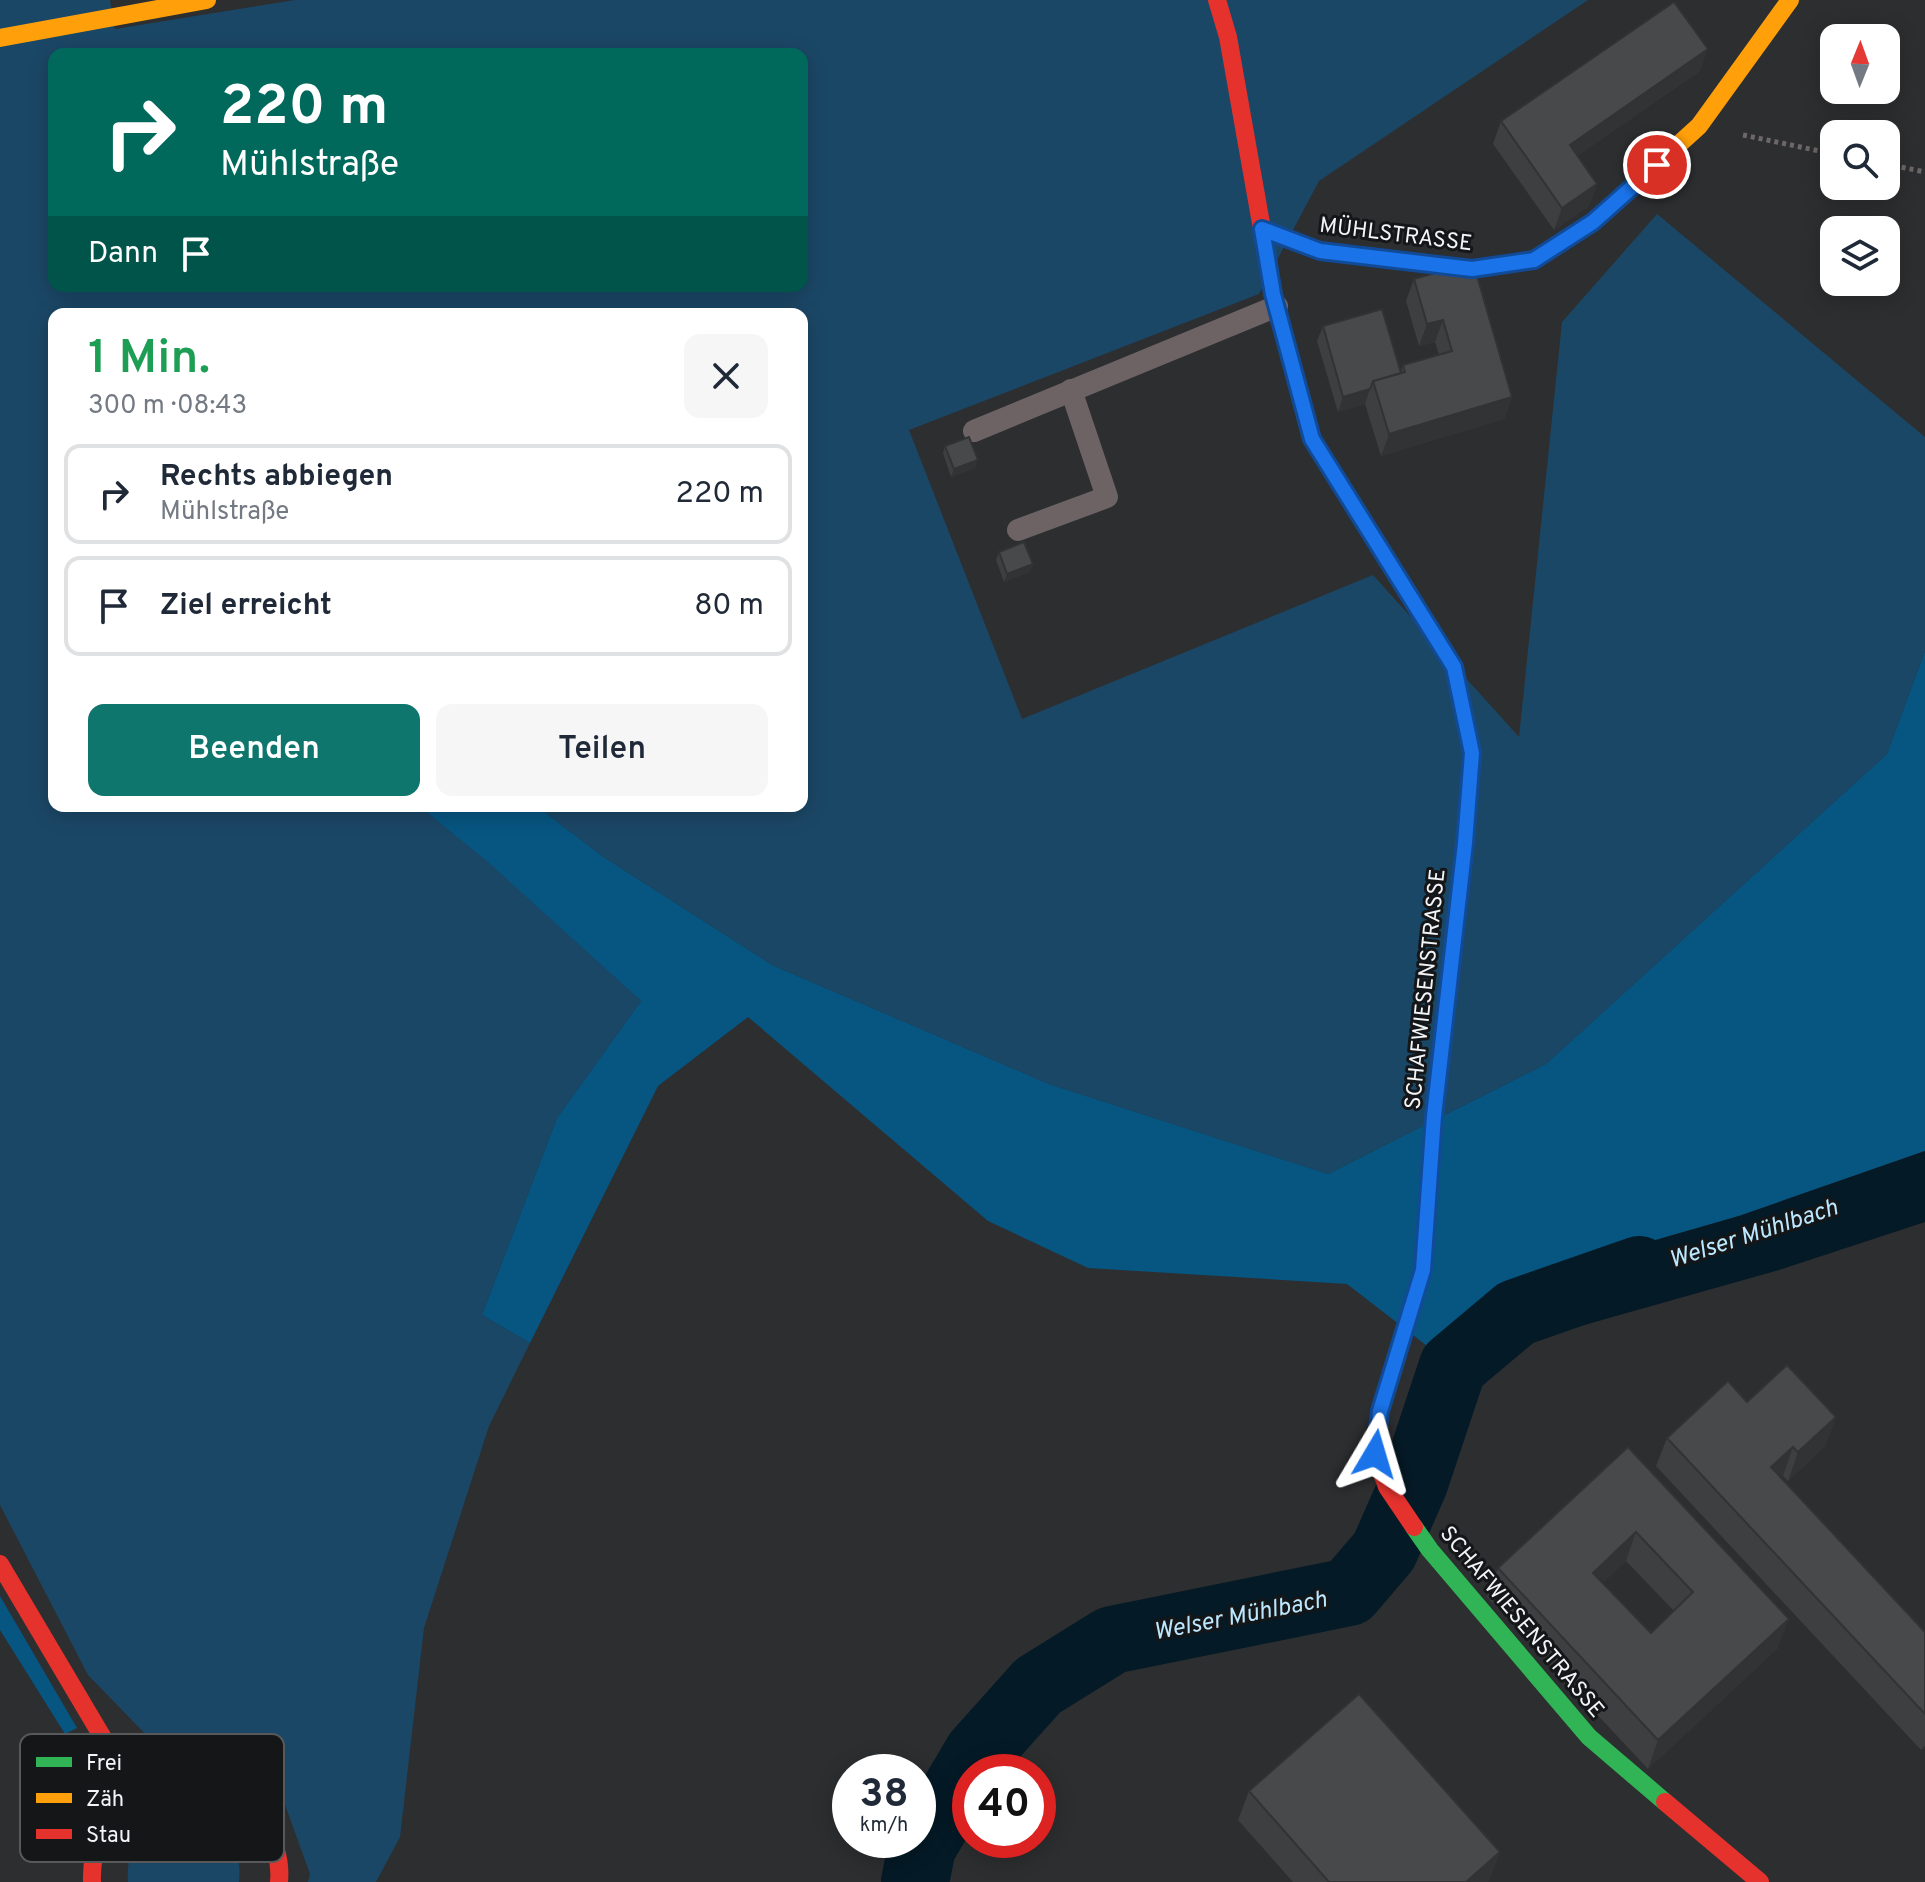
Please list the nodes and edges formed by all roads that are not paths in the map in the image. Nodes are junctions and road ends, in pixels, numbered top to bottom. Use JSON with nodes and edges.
{"nodes":[{"id":1,"x":207,"y":0,"type":"edge"},
{"id":2,"x":1217,"y":0,"type":"edge"},
{"id":3,"x":1790,"y":0,"type":"edge"},
{"id":4,"x":0,"y":38,"type":"edge"},
{"id":5,"x":1262,"y":229,"type":"junction"},
{"id":6,"x":1277,"y":306,"type":"junction"},
{"id":7,"x":1071,"y":390,"type":"junction"},
{"id":8,"x":974,"y":431,"type":"dead end"},
{"id":9,"x":1018,"y":530,"type":"dead end"},
{"id":10,"x":0,"y":1564,"type":"edge"},
{"id":11,"x":101,"y":1734,"type":"edge"},
{"id":12,"x":92,"y":1862,"type":"edge"},
{"id":13,"x":278,"y":1862,"type":"edge"},
{"id":14,"x":92,"y":1882,"type":"edge"},
{"id":15,"x":279,"y":1882,"type":"edge"},
{"id":16,"x":1760,"y":1882,"type":"edge"}],
"edges":[{"from":1,"to":4,"type":"street"},
{"from":2,"to":5,"type":"street"},
{"from":3,"to":5,"type":"street","name":"MÜHLSTRASSE"},
{"from":5,"to":6,"type":"street","name":"SCHAFWIESENSTRASSE"},
{"from":6,"to":7,"type":"lane"},
{"from":6,"to":16,"type":"street","name":"SCHAFWIESENSTRASSE"},
{"from":7,"to":8,"type":"lane"},
{"from":7,"to":9,"type":"lane"},
{"from":10,"to":11,"type":"street"},
{"from":12,"to":14,"type":"street"},
{"from":13,"to":15,"type":"street"}]}
